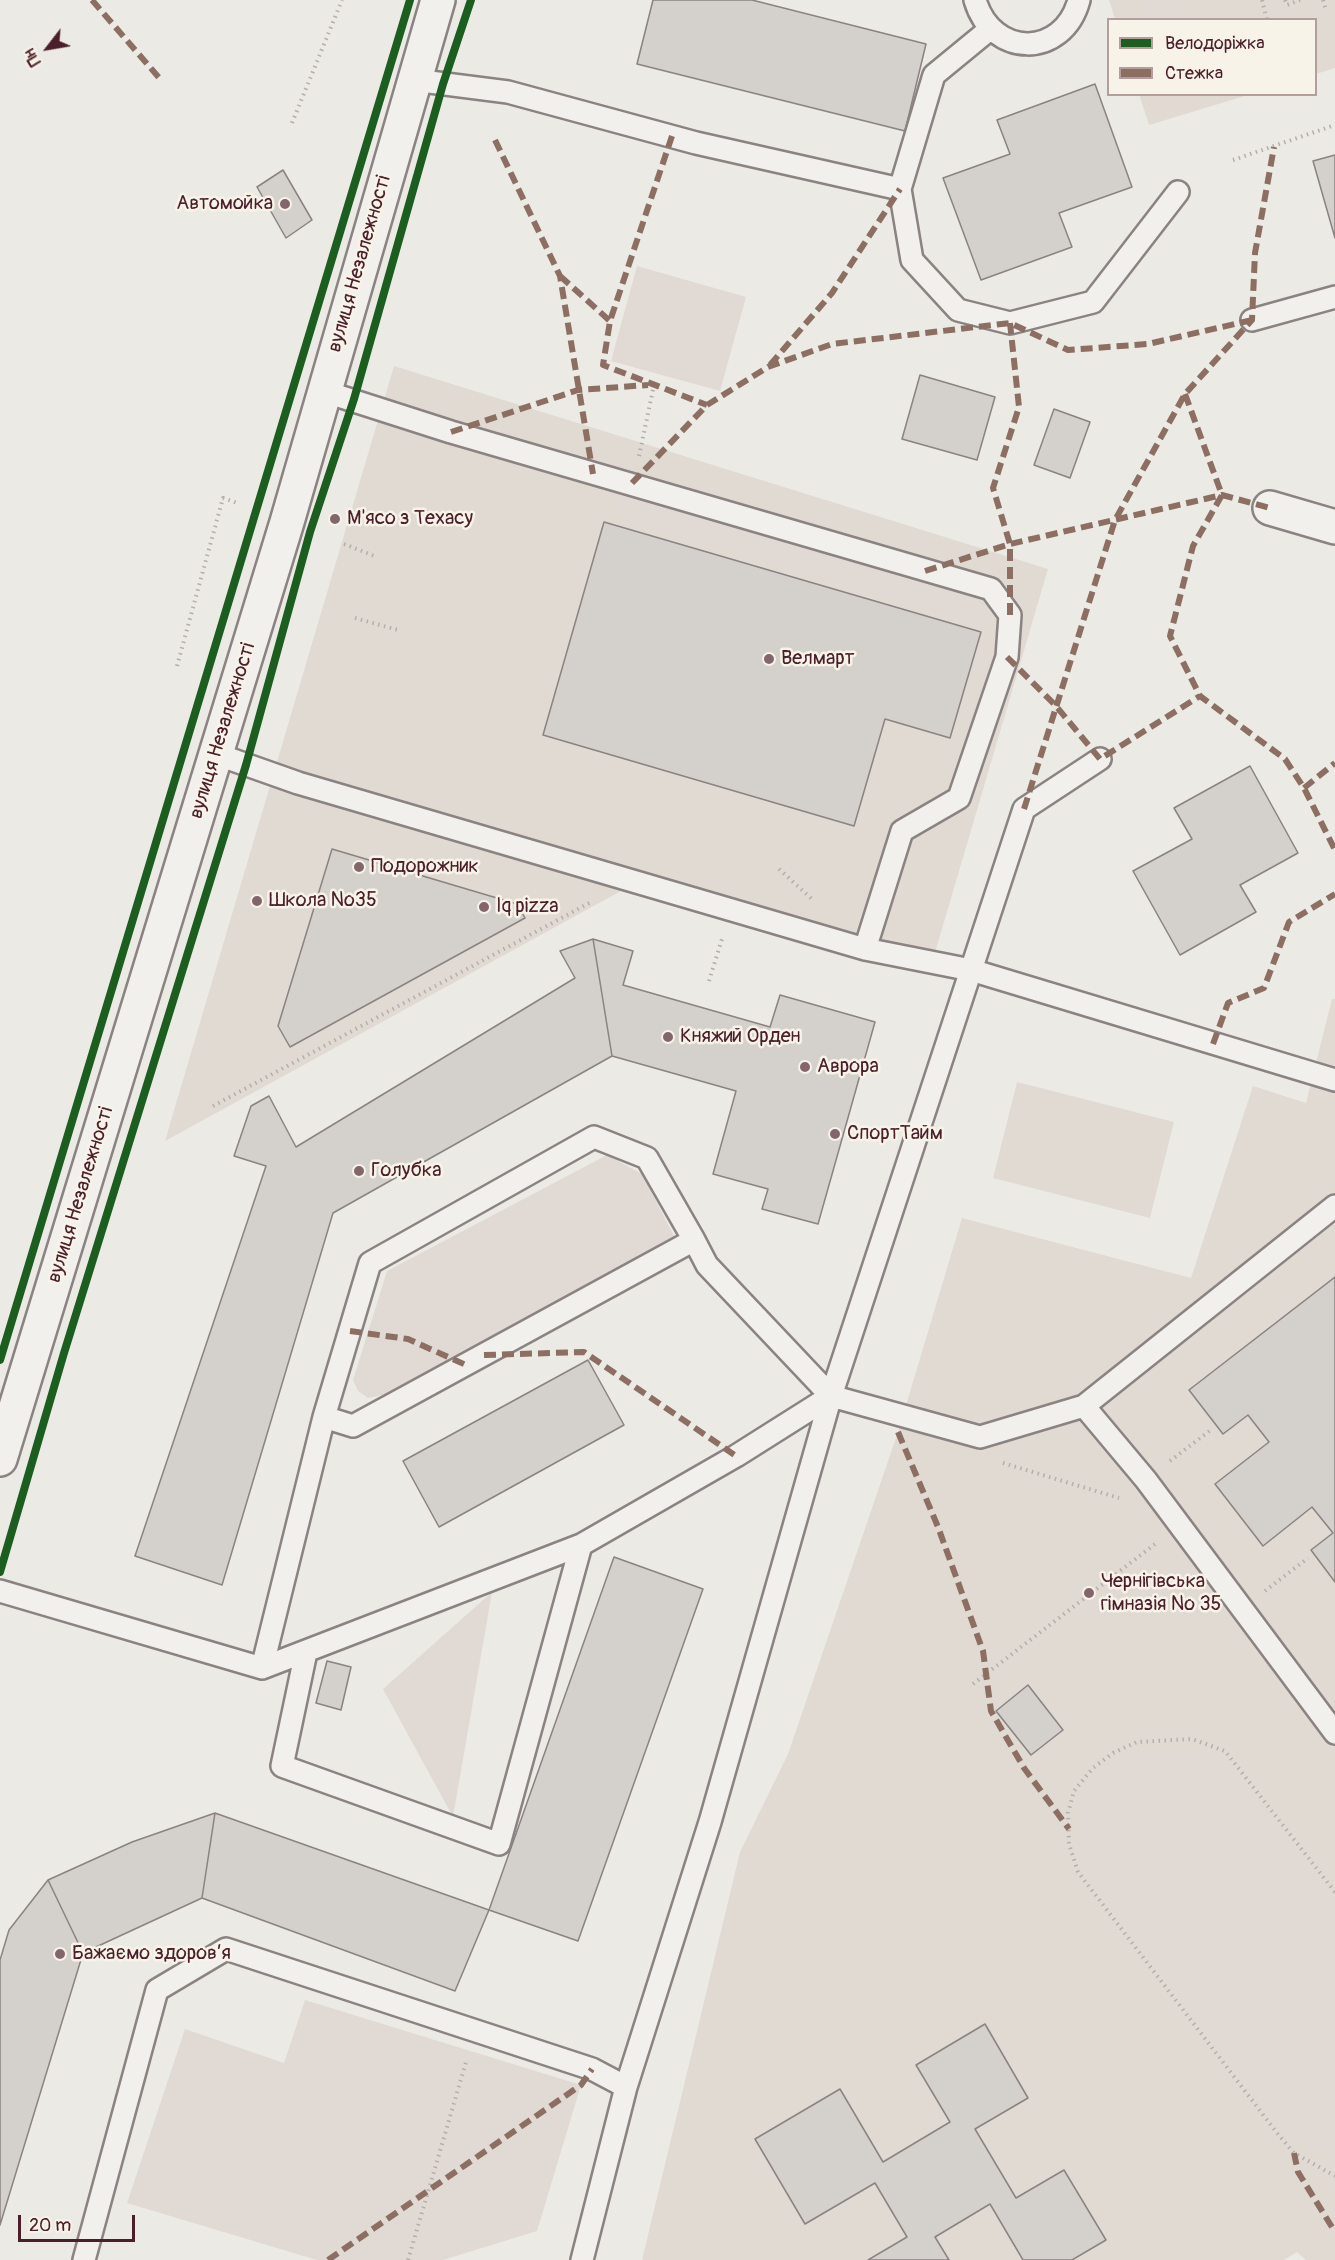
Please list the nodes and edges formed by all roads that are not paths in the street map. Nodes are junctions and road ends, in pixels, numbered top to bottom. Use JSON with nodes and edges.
{"nodes":[{"id":1,"x":438,"y":0,"type":"edge"},
{"id":2,"x":975,"y":0,"type":"edge"},
{"id":3,"x":1079,"y":0,"type":"edge"},
{"id":4,"x":990,"y":29,"type":"junction"},
{"id":5,"x":414,"y":80,"type":"junction"},
{"id":6,"x":900,"y":189,"type":"junction"},
{"id":7,"x":1178,"y":192,"type":"dead end"},
{"id":8,"x":1335,"y":297,"type":"edge"},
{"id":9,"x":1252,"y":320,"type":"dead end"},
{"id":10,"x":323,"y":391,"type":"junction"},
{"id":11,"x":1270,"y":508,"type":"dead end"},
{"id":12,"x":1335,"y":527,"type":"edge"},
{"id":13,"x":216,"y":754,"type":"junction"},
{"id":14,"x":1100,"y":759,"type":"dead end"},
{"id":15,"x":865,"y":949,"type":"junction"},
{"id":16,"x":971,"y":970,"type":"junction"},
{"id":17,"x":1335,"y":1080,"type":"edge"},
{"id":18,"x":1335,"y":1206,"type":"edge"},
{"id":19,"x":694,"y":1240,"type":"junction"},
{"id":20,"x":831,"y":1396,"type":"junction"},
{"id":21,"x":1084,"y":1406,"type":"junction"},
{"id":22,"x":324,"y":1417,"type":"junction"},
{"id":23,"x":0,"y":1459,"type":"edge"},
{"id":24,"x":580,"y":1545,"type":"junction"},
{"id":25,"x":0,"y":1591,"type":"edge"},
{"id":26,"x":306,"y":1652,"type":"junction"},
{"id":27,"x":262,"y":1668,"type":"junction"},
{"id":28,"x":1335,"y":1733,"type":"edge"},
{"id":29,"x":626,"y":2087,"type":"junction"},
{"id":30,"x":84,"y":2260,"type":"edge"},
{"id":31,"x":582,"y":2260,"type":"edge"}],
"edges":[{"from":1,"to":5,"type":"street","name":"вулиця Незалежності"},
{"from":2,"to":4,"type":"lane"},
{"from":3,"to":4,"type":"lane"},
{"from":4,"to":6,"type":"lane"},
{"from":5,"to":6,"type":"lane"},
{"from":5,"to":10,"type":"street","name":"вулиця Незалежності"},
{"from":6,"to":7,"type":"lane"},
{"from":8,"to":9,"type":"lane"},
{"from":10,"to":13,"type":"street","name":"вулиця Незалежності"},
{"from":10,"to":15,"type":"lane"},
{"from":11,"to":12,"type":"street"},
{"from":13,"to":15,"type":"lane"},
{"from":13,"to":23,"type":"street","name":"вулиця Незалежності"},
{"from":14,"to":16,"type":"lane"},
{"from":15,"to":16,"type":"lane"},
{"from":16,"to":17,"type":"lane"},
{"from":16,"to":20,"type":"lane"},
{"from":18,"to":21,"type":"lane"},
{"from":19,"to":20,"type":"lane"},
{"from":19,"to":22,"type":"lane"},
{"from":19,"to":22,"type":"lane"},
{"from":20,"to":21,"type":"lane"},
{"from":20,"to":24,"type":"lane"},
{"from":20,"to":29,"type":"lane"},
{"from":21,"to":28,"type":"lane"},
{"from":22,"to":27,"type":"lane"},
{"from":24,"to":26,"type":"lane"},
{"from":24,"to":26,"type":"lane"},
{"from":25,"to":27,"type":"lane"},
{"from":26,"to":27,"type":"lane"},
{"from":29,"to":30,"type":"lane"},
{"from":29,"to":31,"type":"lane"}]}
